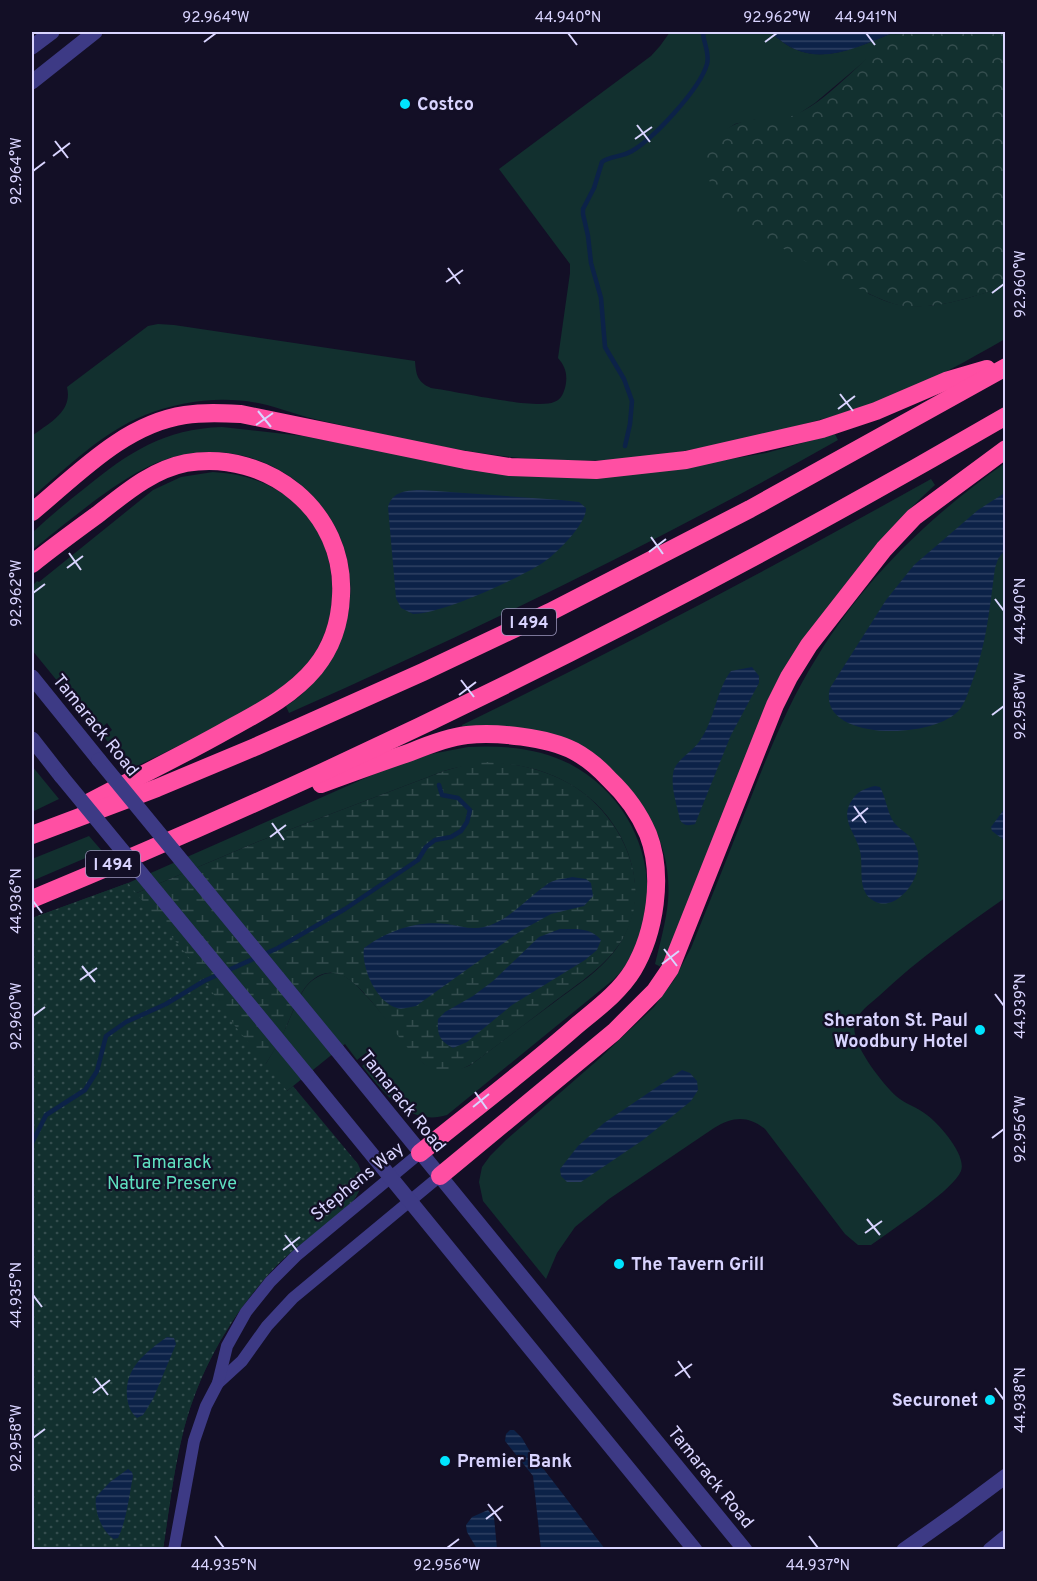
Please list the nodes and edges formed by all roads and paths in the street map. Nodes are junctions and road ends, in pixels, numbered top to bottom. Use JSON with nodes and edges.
{"nodes":[{"id":1,"x":52,"y":32,"type":"edge"},
{"id":2,"x":95,"y":32,"type":"edge"},
{"id":3,"x":32,"y":47,"type":"edge"},
{"id":4,"x":32,"y":82,"type":"edge"},
{"id":5,"x":1005,"y":365,"type":"edge"},
{"id":6,"x":1005,"y":416,"type":"edge"},
{"id":7,"x":1005,"y":449,"type":"edge"},
{"id":8,"x":32,"y":512,"type":"edge"},
{"id":9,"x":32,"y":564,"type":"edge"},
{"id":10,"x":32,"y":677,"type":"edge"},
{"id":11,"x":32,"y":739,"type":"edge"},
{"id":12,"x":195,"y":829,"type":"junction"},
{"id":13,"x":32,"y":834,"type":"edge"},
{"id":14,"x":32,"y":899,"type":"edge"},
{"id":15,"x":420,"y":1153,"type":"junction"},
{"id":16,"x":440,"y":1176,"type":"junction"},
{"id":17,"x":390,"y":1177,"type":"junction"},
{"id":18,"x":409,"y":1200,"type":"junction"},
{"id":19,"x":218,"y":1383,"type":"junction"},
{"id":20,"x":1005,"y":1476,"type":"edge"},
{"id":21,"x":1005,"y":1537,"type":"edge"},
{"id":22,"x":174,"y":1550,"type":"edge"},
{"id":23,"x":695,"y":1550,"type":"edge"},
{"id":24,"x":744,"y":1550,"type":"edge"},
{"id":25,"x":904,"y":1550,"type":"edge"},
{"id":26,"x":990,"y":1550,"type":"edge"}],
"edges":[{"from":1,"to":3,"type":"street"},
{"from":2,"to":4,"type":"street"},
{"from":5,"to":8,"type":"highway"},
{"from":5,"to":13,"type":"highway","number":"I 494"},
{"from":6,"to":12,"type":"highway","number":"I 494"},
{"from":7,"to":16,"type":"highway"},
{"from":9,"to":13,"type":"highway"},
{"from":10,"to":15,"type":"street","name":"Tamarack Road","bridge":true},
{"from":11,"to":17,"type":"street","bridge":true},
{"from":12,"to":14,"type":"highway","number":"I 494"},
{"from":12,"to":15,"type":"highway"},
{"from":15,"to":16,"type":"street","name":"Tamarack Road"},
{"from":15,"to":17,"type":"street","name":"Stephens Way"},
{"from":16,"to":18,"type":"street","name":"Stephens Way"},
{"from":16,"to":24,"type":"street","name":"Tamarack Road"},
{"from":17,"to":18,"type":"street"},
{"from":17,"to":19,"type":"street","name":"Stephens Way"},
{"from":18,"to":19,"type":"street","name":"Stephens Way"},
{"from":18,"to":23,"type":"street"},
{"from":19,"to":22,"type":"street","name":"Stephens Way"},
{"from":20,"to":25,"type":"street"},
{"from":21,"to":26,"type":"street"}]}
